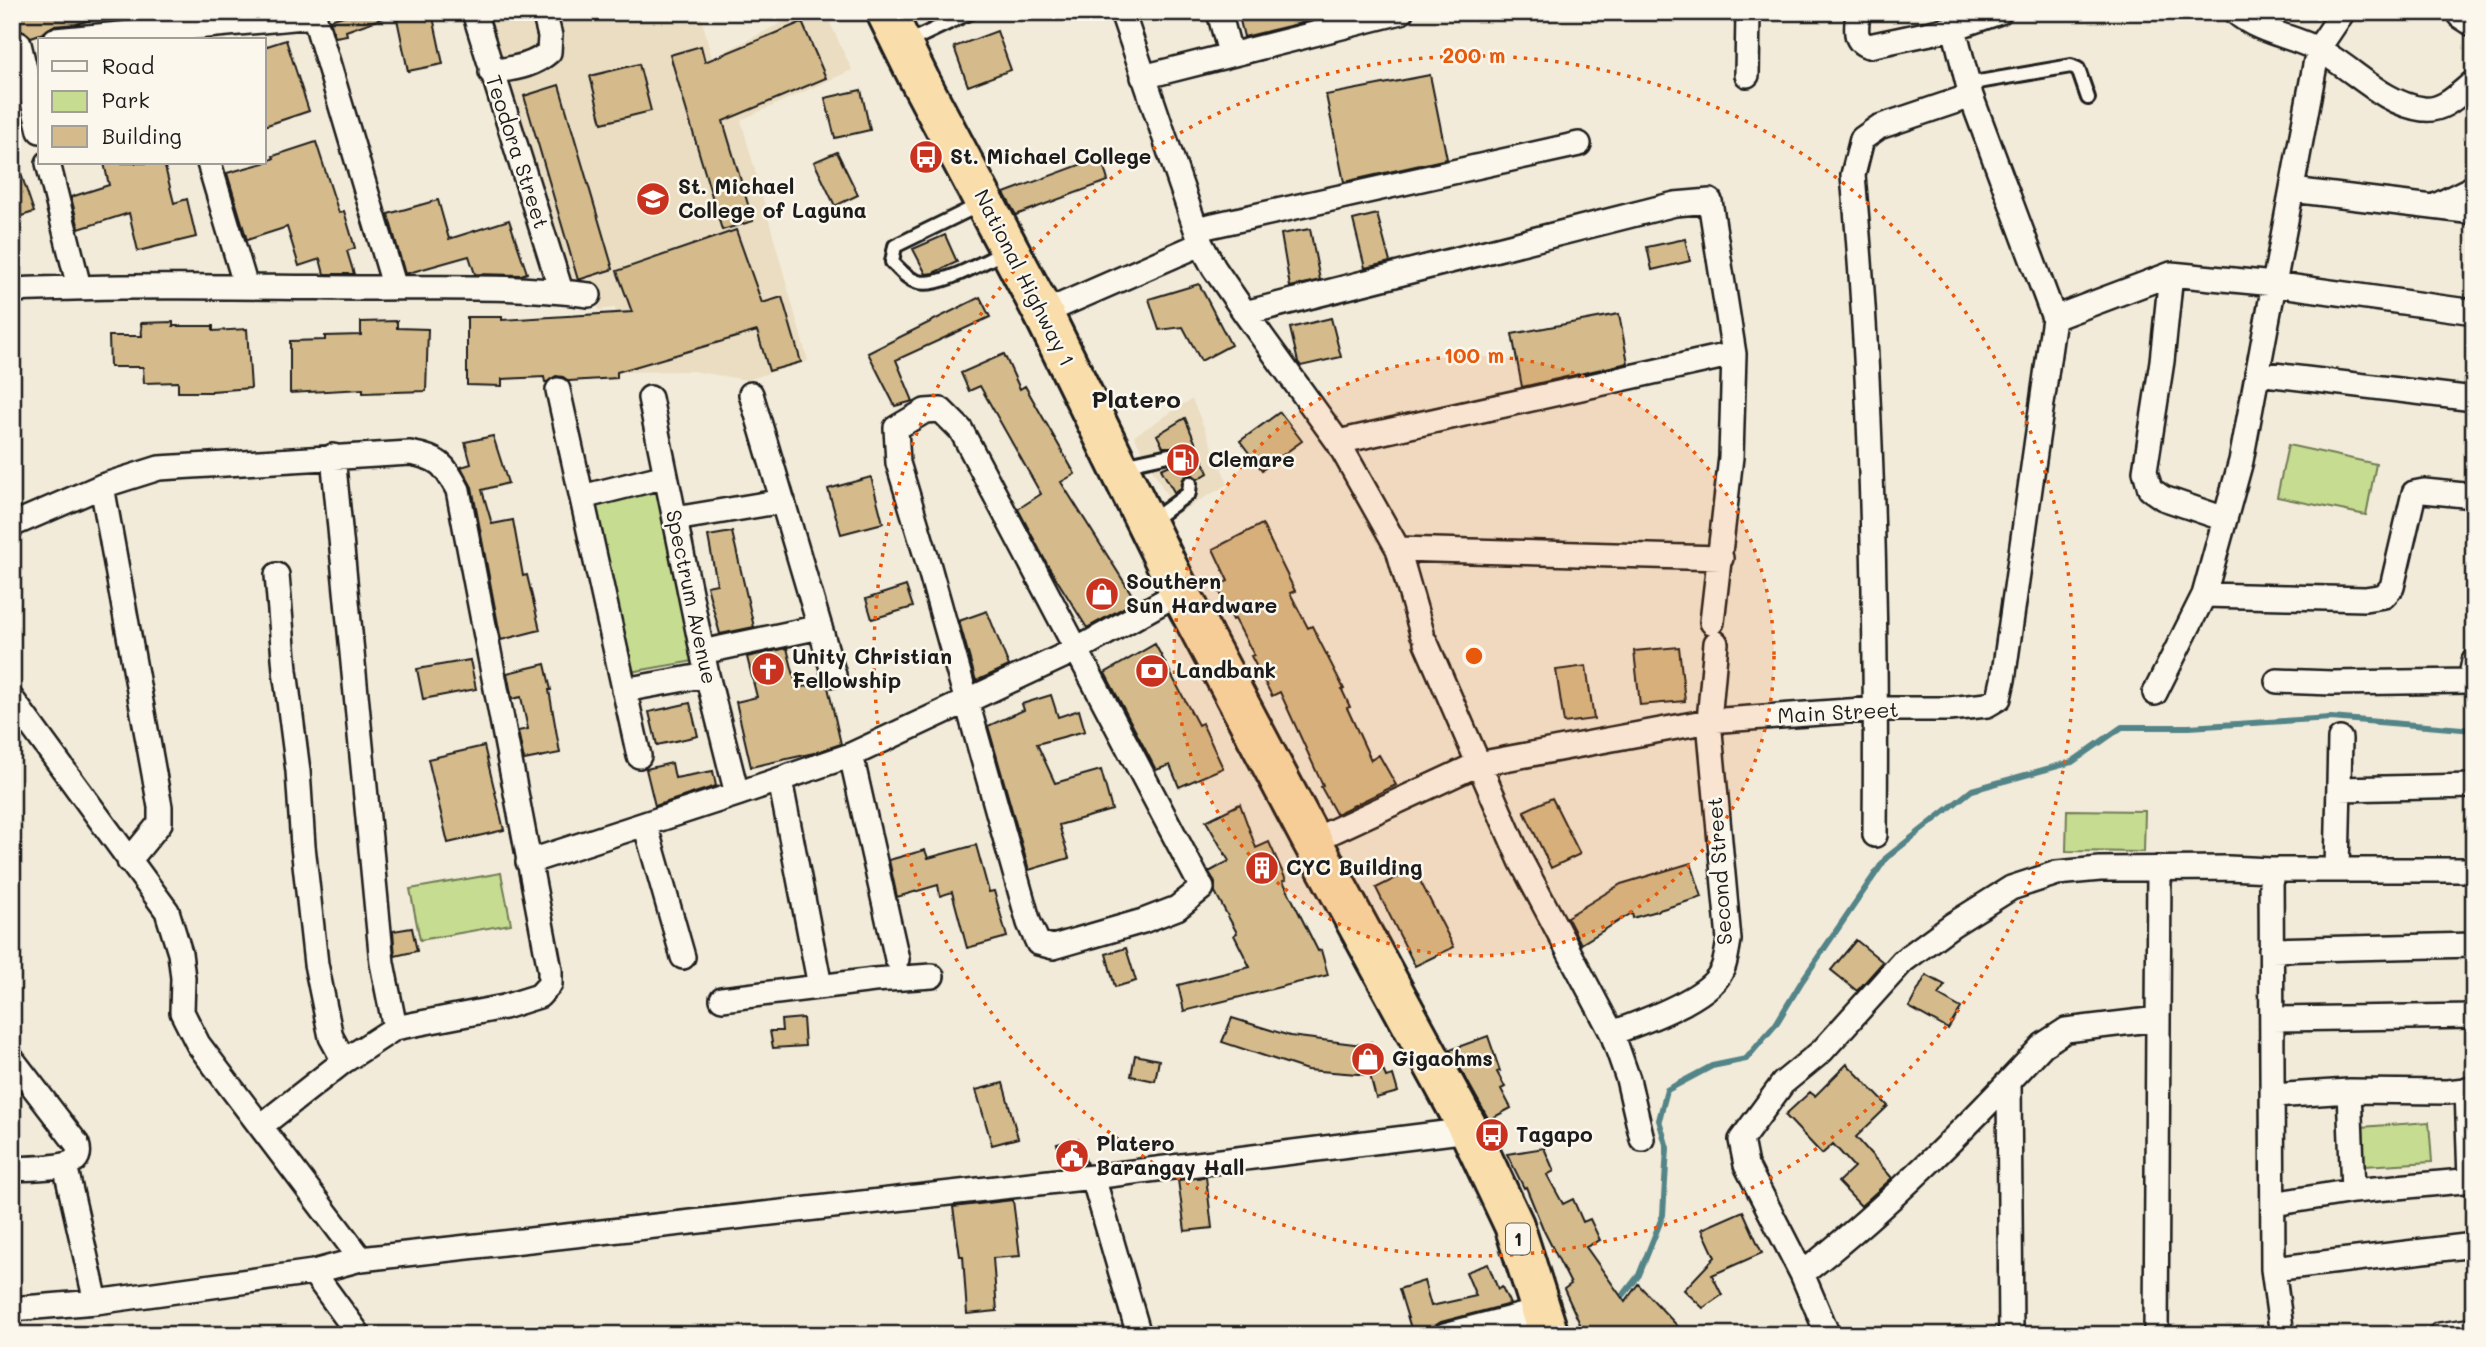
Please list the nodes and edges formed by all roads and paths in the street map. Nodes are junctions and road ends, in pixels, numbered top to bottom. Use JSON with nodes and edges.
{"nodes":[{"id":1,"x":474,"y":12,"type":"edge"},
{"id":2,"x":544,"y":12,"type":"edge"},
{"id":3,"x":971,"y":12,"type":"edge"},
{"id":4,"x":1122,"y":12,"type":"edge"},
{"id":5,"x":1219,"y":12,"type":"edge"},
{"id":6,"x":1401,"y":12,"type":"edge"},
{"id":7,"x":1748,"y":12,"type":"edge"},
{"id":8,"x":1858,"y":12,"type":"edge"},
{"id":9,"x":2000,"y":12,"type":"edge"},
{"id":10,"x":2343,"y":12,"type":"edge"},
{"id":11,"x":2460,"y":12,"type":"edge"},
{"id":12,"x":314,"y":14,"type":"edge"},
{"id":13,"x":2241,"y":14,"type":"edge"},
{"id":14,"x":1330,"y":21,"type":"edge"},
{"id":15,"x":2474,"y":25,"type":"edge"},
{"id":16,"x":1954,"y":28,"type":"junction"},
{"id":17,"x":894,"y":29,"type":"edge"},
{"id":18,"x":170,"y":34,"type":"edge"},
{"id":19,"x":93,"y":38,"type":"edge"},
{"id":20,"x":24,"y":44,"type":"edge"},
{"id":21,"x":2318,"y":49,"type":"junction"},
{"id":22,"x":1230,"y":53,"type":"junction"},
{"id":23,"x":491,"y":72,"type":"junction"},
{"id":24,"x":1747,"y":75,"type":"dead end"},
{"id":25,"x":1143,"y":77,"type":"junction"},
{"id":26,"x":2474,"y":82,"type":"edge"},
{"id":27,"x":1969,"y":90,"type":"junction"},
{"id":28,"x":2088,"y":98,"type":"dead end"},
{"id":29,"x":38,"y":120,"type":"edge"},
{"id":30,"x":1579,"y":144,"type":"dead end"},
{"id":31,"x":48,"y":164,"type":"edge"},
{"id":32,"x":209,"y":164,"type":"edge"},
{"id":33,"x":2474,"y":187,"type":"edge"},
{"id":34,"x":2292,"y":190,"type":"junction"},
{"id":35,"x":984,"y":202,"type":"junction"},
{"id":36,"x":2433,"y":207,"type":"junction"},
{"id":37,"x":2474,"y":212,"type":"edge"},
{"id":38,"x":1199,"y":237,"type":"junction"},
{"id":39,"x":1009,"y":250,"type":"junction"},
{"id":40,"x":2171,"y":274,"type":"junction"},
{"id":41,"x":2274,"y":284,"type":"junction"},
{"id":42,"x":79,"y":287,"type":"junction"},
{"id":43,"x":246,"y":287,"type":"junction"},
{"id":44,"x":395,"y":288,"type":"junction"},
{"id":45,"x":12,"y":290,"type":"edge"},
{"id":46,"x":561,"y":291,"type":"junction"},
{"id":47,"x":589,"y":295,"type":"dead end"},
{"id":48,"x":2474,"y":312,"type":"edge"},
{"id":49,"x":1043,"y":313,"type":"junction"},
{"id":50,"x":1245,"y":313,"type":"junction"},
{"id":51,"x":2054,"y":318,"type":"junction"},
{"id":52,"x":1734,"y":354,"type":"junction"},
{"id":53,"x":2257,"y":373,"type":"junction"},
{"id":54,"x":558,"y":390,"type":"dead end"},
{"id":55,"x":751,"y":394,"type":"dead end"},
{"id":56,"x":650,"y":398,"type":"dead end"},
{"id":57,"x":2474,"y":399,"type":"edge"},
{"id":58,"x":1338,"y":442,"type":"junction"},
{"id":59,"x":334,"y":456,"type":"junction"},
{"id":60,"x":1180,"y":459,"type":"dead end"},
{"id":61,"x":1118,"y":466,"type":"junction"},
{"id":62,"x":666,"y":476,"type":"junction"},
{"id":63,"x":1190,"y":483,"type":"dead end"},
{"id":64,"x":102,"y":486,"type":"junction"},
{"id":65,"x":2474,"y":496,"type":"edge"},
{"id":66,"x":582,"y":497,"type":"junction"},
{"id":67,"x":783,"y":501,"type":"junction"},
{"id":68,"x":675,"y":519,"type":"junction"},
{"id":69,"x":2225,"y":519,"type":"junction"},
{"id":70,"x":1147,"y":524,"type":"junction"},
{"id":71,"x":12,"y":525,"type":"edge"},
{"id":72,"x":1398,"y":549,"type":"junction"},
{"id":73,"x":1721,"y":558,"type":"junction"},
{"id":74,"x":278,"y":575,"type":"dead end"},
{"id":75,"x":1180,"y":592,"type":"junction"},
{"id":76,"x":2204,"y":595,"type":"junction"},
{"id":77,"x":820,"y":627,"type":"junction"},
{"id":78,"x":1078,"y":649,"type":"junction"},
{"id":79,"x":702,"y":652,"type":"junction"},
{"id":80,"x":2474,"y":662,"type":"edge"},
{"id":81,"x":707,"y":675,"type":"junction"},
{"id":82,"x":834,"y":675,"type":"dead end"},
{"id":83,"x":2277,"y":681,"type":"dead end"},
{"id":84,"x":624,"y":690,"type":"junction"},
{"id":85,"x":2155,"y":694,"type":"dead end"},
{"id":86,"x":12,"y":698,"type":"edge"},
{"id":87,"x":967,"y":701,"type":"junction"},
{"id":88,"x":1876,"y":709,"type":"junction"},
{"id":89,"x":1709,"y":721,"type":"junction"},
{"id":90,"x":2340,"y":739,"type":"dead end"},
{"id":91,"x":851,"y":755,"type":"junction"},
{"id":92,"x":639,"y":757,"type":"dead end"},
{"id":93,"x":1478,"y":764,"type":"junction"},
{"id":94,"x":780,"y":780,"type":"junction"},
{"id":95,"x":2474,"y":786,"type":"edge"},
{"id":96,"x":2339,"y":789,"type":"junction"},
{"id":97,"x":737,"y":794,"type":"junction"},
{"id":98,"x":645,"y":824,"type":"junction"},
{"id":99,"x":1875,"y":835,"type":"dead end"},
{"id":100,"x":1312,"y":841,"type":"junction"},
{"id":101,"x":129,"y":861,"type":"junction"},
{"id":102,"x":528,"y":862,"type":"junction"},
{"id":103,"x":2158,"y":867,"type":"junction"},
{"id":104,"x":2271,"y":870,"type":"junction"},
{"id":105,"x":2337,"y":870,"type":"junction"},
{"id":106,"x":2474,"y":870,"type":"edge"},
{"id":107,"x":2474,"y":944,"type":"edge"},
{"id":108,"x":2271,"y":950,"type":"junction"},
{"id":109,"x":683,"y":957,"type":"dead end"},
{"id":110,"x":897,"y":959,"type":"dead end"},
{"id":111,"x":932,"y":976,"type":"dead end"},
{"id":112,"x":820,"y":986,"type":"junction"},
{"id":113,"x":722,"y":999,"type":"dead end"},
{"id":114,"x":2474,"y":1016,"type":"edge"},
{"id":115,"x":2158,"y":1019,"type":"junction"},
{"id":116,"x":2272,"y":1019,"type":"junction"},
{"id":117,"x":395,"y":1028,"type":"junction"},
{"id":118,"x":1612,"y":1033,"type":"junction"},
{"id":119,"x":12,"y":1059,"type":"edge"},
{"id":120,"x":344,"y":1061,"type":"junction"},
{"id":121,"x":2009,"y":1082,"type":"junction"},
{"id":122,"x":2471,"y":1089,"type":"edge"},
{"id":123,"x":2349,"y":1091,"type":"junction"},
{"id":124,"x":2272,"y":1096,"type":"junction"},
{"id":125,"x":261,"y":1126,"type":"junction"},
{"id":126,"x":1469,"y":1130,"type":"junction"},
{"id":127,"x":1642,"y":1139,"type":"dead end"},
{"id":128,"x":65,"y":1165,"type":"junction"},
{"id":129,"x":12,"y":1170,"type":"edge"},
{"id":130,"x":1093,"y":1177,"type":"junction"},
{"id":131,"x":2472,"y":1180,"type":"edge"},
{"id":132,"x":2353,"y":1191,"type":"junction"},
{"id":133,"x":2273,"y":1204,"type":"junction"},
{"id":134,"x":2474,"y":1245,"type":"edge"},
{"id":135,"x":361,"y":1259,"type":"junction"},
{"id":136,"x":2273,"y":1269,"type":"junction"},
{"id":137,"x":313,"y":1272,"type":"junction"},
{"id":138,"x":1802,"y":1274,"type":"junction"},
{"id":139,"x":96,"y":1302,"type":"junction"},
{"id":140,"x":12,"y":1309,"type":"edge"},
{"id":141,"x":1546,"y":1322,"type":"edge"},
{"id":142,"x":2474,"y":1330,"type":"edge"},
{"id":143,"x":359,"y":1335,"type":"edge"},
{"id":144,"x":1139,"y":1335,"type":"edge"},
{"id":145,"x":1445,"y":1335,"type":"edge"},
{"id":146,"x":1828,"y":1335,"type":"edge"},
{"id":147,"x":2011,"y":1335,"type":"edge"},
{"id":148,"x":2156,"y":1335,"type":"edge"},
{"id":149,"x":2282,"y":1335,"type":"edge"},
{"id":150,"x":2440,"y":1335,"type":"edge"}],
"edges":[{"from":1,"to":23,"type":"street","name":"Teodora Street"},
{"from":2,"to":23,"type":"street"},
{"from":3,"to":17,"type":"lane"},
{"from":4,"to":25,"type":"street"},
{"from":5,"to":22,"type":"street"},
{"from":6,"to":14,"type":"street"},
{"from":7,"to":24,"type":"street"},
{"from":8,"to":16,"type":"street"},
{"from":9,"to":16,"type":"street"},
{"from":10,"to":21,"type":"street"},
{"from":11,"to":15,"type":"street"},
{"from":12,"to":18,"type":"street"},
{"from":12,"to":44,"type":"street"},
{"from":13,"to":21,"type":"street"},
{"from":14,"to":22,"type":"street"},
{"from":16,"to":27,"type":"street"},
{"from":17,"to":35,"type":"highway","name":"National Highway 1","number":"1"},
{"from":18,"to":19,"type":"street"},
{"from":20,"to":29,"type":"street"},
{"from":21,"to":26,"type":"street"},
{"from":21,"to":34,"type":"street"},
{"from":22,"to":25,"type":"street"},
{"from":23,"to":46,"type":"street","name":"Teodora Street"},
{"from":25,"to":38,"type":"street"},
{"from":27,"to":28,"type":"lane"},
{"from":27,"to":51,"type":"street"},
{"from":27,"to":88,"type":"street"},
{"from":30,"to":38,"type":"street"},
{"from":31,"to":42,"type":"street"},
{"from":32,"to":43,"type":"street"},
{"from":33,"to":36,"type":"street"},
{"from":34,"to":36,"type":"street"},
{"from":34,"to":41,"type":"street"},
{"from":35,"to":39,"type":"highway","name":"National Highway 1","number":"1"},
{"from":35,"to":39,"type":"lane"},
{"from":36,"to":37,"type":"street"},
{"from":38,"to":49,"type":"street"},
{"from":38,"to":50,"type":"street"},
{"from":39,"to":49,"type":"highway","name":"National Highway 1","number":"1"},
{"from":40,"to":41,"type":"street"},
{"from":40,"to":51,"type":"street"},
{"from":40,"to":69,"type":"street"},
{"from":41,"to":48,"type":"street"},
{"from":41,"to":53,"type":"street"},
{"from":42,"to":43,"type":"street"},
{"from":42,"to":45,"type":"street"},
{"from":43,"to":44,"type":"street"},
{"from":44,"to":46,"type":"street"},
{"from":46,"to":47,"type":"street"},
{"from":49,"to":61,"type":"highway","name":"National Highway 1","number":"1"},
{"from":50,"to":52,"type":"street","name":"Second Street"},
{"from":50,"to":58,"type":"street"},
{"from":51,"to":88,"type":"street","name":"Main Street"},
{"from":52,"to":58,"type":"street"},
{"from":52,"to":73,"type":"street","name":"Second Street"},
{"from":53,"to":57,"type":"street"},
{"from":53,"to":69,"type":"street"},
{"from":54,"to":66,"type":"street"},
{"from":55,"to":67,"type":"street"},
{"from":56,"to":62,"type":"street","name":"Spectrum Avenue"},
{"from":58,"to":72,"type":"street"},
{"from":59,"to":64,"type":"street"},
{"from":59,"to":102,"type":"street"},
{"from":59,"to":117,"type":"street"},
{"from":60,"to":61,"type":"lane"},
{"from":61,"to":70,"type":"highway","name":"National Highway 1","number":"1"},
{"from":62,"to":66,"type":"street"},
{"from":62,"to":68,"type":"street","name":"Spectrum Avenue"},
{"from":63,"to":70,"type":"lane"},
{"from":64,"to":71,"type":"street"},
{"from":64,"to":101,"type":"street"},
{"from":65,"to":76,"type":"street"},
{"from":66,"to":84,"type":"street"},
{"from":67,"to":68,"type":"street"},
{"from":67,"to":77,"type":"street"},
{"from":68,"to":79,"type":"street","name":"Spectrum Avenue"},
{"from":69,"to":76,"type":"street"},
{"from":70,"to":75,"type":"highway","name":"National Highway 1","number":"1"},
{"from":72,"to":73,"type":"street"},
{"from":72,"to":93,"type":"street"},
{"from":73,"to":89,"type":"street","name":"Second Street"},
{"from":74,"to":120,"type":"street"},
{"from":75,"to":78,"type":"street"},
{"from":75,"to":100,"type":"highway","name":"National Highway 1","number":"1"},
{"from":76,"to":85,"type":"street"},
{"from":77,"to":79,"type":"street"},
{"from":77,"to":82,"type":"street"},
{"from":78,"to":87,"type":"street"},
{"from":78,"to":87,"type":"street"},
{"from":78,"to":87,"type":"street"},
{"from":79,"to":81,"type":"street","name":"Spectrum Avenue"},
{"from":80,"to":83,"type":"street"},
{"from":81,"to":84,"type":"street"},
{"from":81,"to":97,"type":"street","name":"Spectrum Avenue"},
{"from":84,"to":92,"type":"street"},
{"from":86,"to":101,"type":"street"},
{"from":87,"to":91,"type":"street"},
{"from":88,"to":89,"type":"street","name":"Main Street"},
{"from":88,"to":99,"type":"street"},
{"from":89,"to":93,"type":"street","name":"Main Street"},
{"from":89,"to":118,"type":"street","name":"Second Street"},
{"from":90,"to":96,"type":"street"},
{"from":91,"to":94,"type":"street"},
{"from":91,"to":110,"type":"street"},
{"from":93,"to":100,"type":"street","name":"Main Street"},
{"from":93,"to":118,"type":"street"},
{"from":94,"to":97,"type":"street"},
{"from":94,"to":112,"type":"street"},
{"from":95,"to":96,"type":"street"},
{"from":96,"to":105,"type":"street"},
{"from":97,"to":98,"type":"street"},
{"from":98,"to":102,"type":"street"},
{"from":98,"to":109,"type":"street"},
{"from":100,"to":126,"type":"highway","name":"National Highway 1","number":"1"},
{"from":101,"to":125,"type":"street"},
{"from":102,"to":117,"type":"street"},
{"from":103,"to":104,"type":"street"},
{"from":103,"to":115,"type":"street"},
{"from":103,"to":138,"type":"street"},
{"from":104,"to":105,"type":"street"},
{"from":104,"to":108,"type":"street"},
{"from":105,"to":106,"type":"street"},
{"from":107,"to":108,"type":"street"},
{"from":108,"to":116,"type":"street"},
{"from":111,"to":112,"type":"street"},
{"from":112,"to":113,"type":"street"},
{"from":114,"to":116,"type":"street"},
{"from":115,"to":121,"type":"street"},
{"from":115,"to":148,"type":"street"},
{"from":116,"to":124,"type":"street"},
{"from":117,"to":120,"type":"street"},
{"from":118,"to":127,"type":"street"},
{"from":119,"to":128,"type":"street"},
{"from":120,"to":125,"type":"street"},
{"from":121,"to":138,"type":"street"},
{"from":121,"to":147,"type":"street"},
{"from":122,"to":123,"type":"street"},
{"from":122,"to":131,"type":"street"},
{"from":123,"to":124,"type":"street"},
{"from":123,"to":132,"type":"street"},
{"from":124,"to":133,"type":"street"},
{"from":125,"to":135,"type":"street"},
{"from":126,"to":130,"type":"street"},
{"from":126,"to":141,"type":"highway","name":"National Highway 1","number":"1"},
{"from":128,"to":129,"type":"street"},
{"from":128,"to":139,"type":"street"},
{"from":130,"to":135,"type":"street"},
{"from":130,"to":144,"type":"street"},
{"from":131,"to":132,"type":"street"},
{"from":132,"to":133,"type":"street"},
{"from":133,"to":136,"type":"street"},
{"from":134,"to":136,"type":"street"},
{"from":135,"to":137,"type":"street"},
{"from":136,"to":149,"type":"street"},
{"from":137,"to":139,"type":"street"},
{"from":137,"to":143,"type":"street"},
{"from":138,"to":146,"type":"street"},
{"from":139,"to":140,"type":"street"},
{"from":141,"to":145,"type":"street"},
{"from":142,"to":150,"type":"street"}]}
